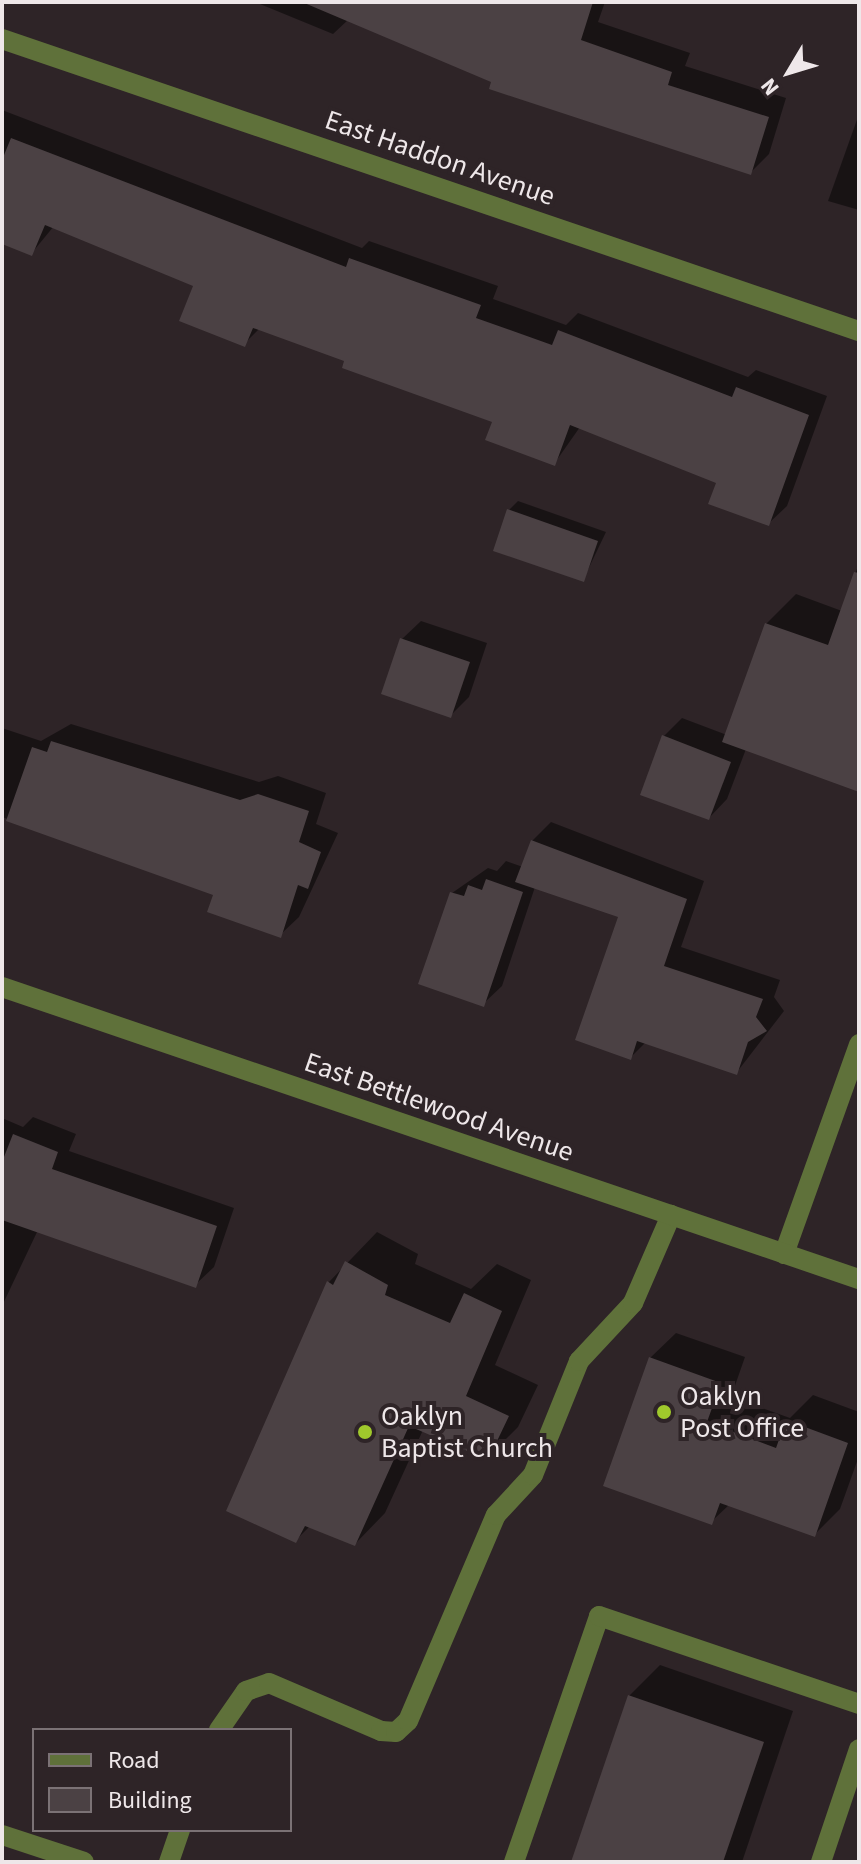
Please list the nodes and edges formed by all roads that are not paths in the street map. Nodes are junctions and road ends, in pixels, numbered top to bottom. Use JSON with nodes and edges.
{"nodes":[{"id":1,"x":2,"y":39,"type":"edge"},
{"id":2,"x":859,"y":331,"type":"edge"},
{"id":3,"x":2,"y":987,"type":"edge"},
{"id":4,"x":859,"y":1044,"type":"edge"},
{"id":5,"x":671,"y":1215,"type":"junction"},
{"id":6,"x":784,"y":1254,"type":"junction"},
{"id":7,"x":859,"y":1279,"type":"edge"},
{"id":8,"x":859,"y":1704,"type":"edge"},
{"id":9,"x":220,"y":1728,"type":"edge"},
{"id":10,"x":859,"y":1749,"type":"edge"},
{"id":11,"x":179,"y":1832,"type":"edge"},
{"id":12,"x":2,"y":1835,"type":"edge"},
{"id":13,"x":84,"y":1862,"type":"edge"},
{"id":14,"x":169,"y":1862,"type":"edge"},
{"id":15,"x":514,"y":1862,"type":"edge"},
{"id":16,"x":821,"y":1862,"type":"edge"}],
"edges":[{"from":1,"to":2,"type":"street","name":"East Haddon Avenue"},
{"from":3,"to":5,"type":"street","name":"East Bettlewood Avenue"},
{"from":4,"to":6,"type":"street"},
{"from":5,"to":6,"type":"street","name":"East Bettlewood Avenue"},
{"from":5,"to":9,"type":"street"},
{"from":6,"to":7,"type":"street","name":"East Bettlewood Avenue"},
{"from":8,"to":15,"type":"street"},
{"from":10,"to":16,"type":"street"},
{"from":11,"to":14,"type":"street"},
{"from":12,"to":13,"type":"street"}]}
